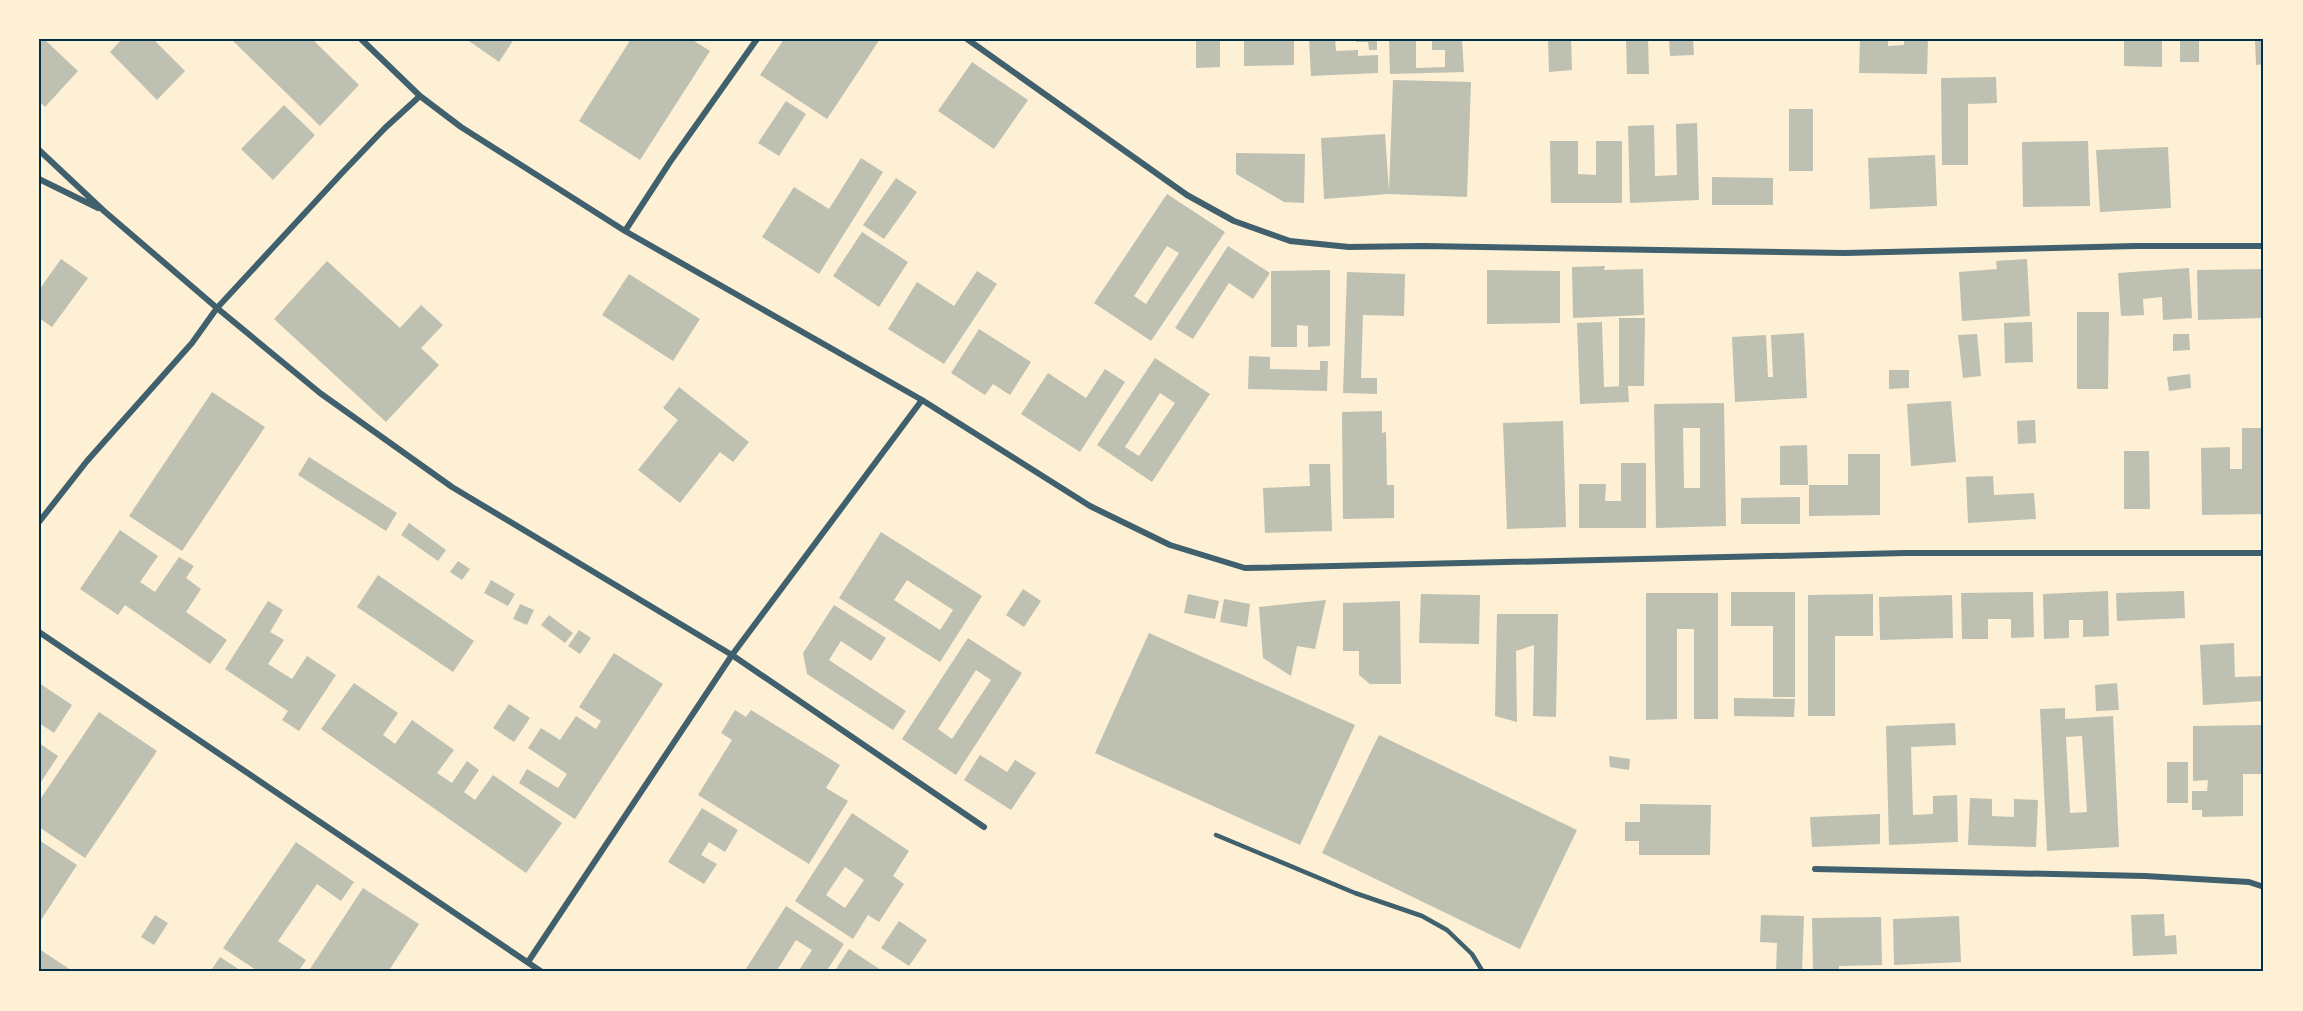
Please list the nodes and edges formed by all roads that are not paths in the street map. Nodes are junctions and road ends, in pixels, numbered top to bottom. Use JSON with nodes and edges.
{"nodes":[{"id":1,"x":361,"y":39,"type":"edge"},
{"id":2,"x":757,"y":39,"type":"edge"},
{"id":3,"x":967,"y":39,"type":"edge"},
{"id":4,"x":420,"y":96,"type":"junction"},
{"id":5,"x":39,"y":150,"type":"edge"},
{"id":6,"x":39,"y":179,"type":"edge"},
{"id":7,"x":104,"y":211,"type":"junction"},
{"id":8,"x":625,"y":231,"type":"junction"},
{"id":9,"x":2264,"y":246,"type":"edge"},
{"id":10,"x":217,"y":308,"type":"junction"},
{"id":11,"x":922,"y":400,"type":"junction"},
{"id":12,"x":39,"y":522,"type":"edge"},
{"id":13,"x":2264,"y":554,"type":"edge"},
{"id":14,"x":39,"y":632,"type":"edge"},
{"id":15,"x":732,"y":655,"type":"junction"},
{"id":16,"x":984,"y":827,"type":"dead end"},
{"id":17,"x":1215,"y":835,"type":"dead end"},
{"id":18,"x":1815,"y":869,"type":"dead end"},
{"id":19,"x":2264,"y":887,"type":"edge"},
{"id":20,"x":528,"y":962,"type":"junction"},
{"id":21,"x":542,"y":972,"type":"edge"},
{"id":22,"x":1483,"y":972,"type":"edge"}],
"edges":[{"from":1,"to":4,"type":"street"},
{"from":2,"to":8,"type":"street"},
{"from":3,"to":9,"type":"street"},
{"from":4,"to":8,"type":"street"},
{"from":4,"to":10,"type":"street"},
{"from":5,"to":7,"type":"street"},
{"from":6,"to":7,"type":"street"},
{"from":7,"to":10,"type":"street"},
{"from":8,"to":11,"type":"street"},
{"from":10,"to":12,"type":"street"},
{"from":10,"to":15,"type":"street"},
{"from":11,"to":13,"type":"street"},
{"from":11,"to":15,"type":"street"},
{"from":14,"to":20,"type":"street"},
{"from":15,"to":16,"type":"street"},
{"from":15,"to":20,"type":"street"},
{"from":17,"to":22,"type":"lane"},
{"from":18,"to":19,"type":"street"},
{"from":20,"to":21,"type":"street"}]}
